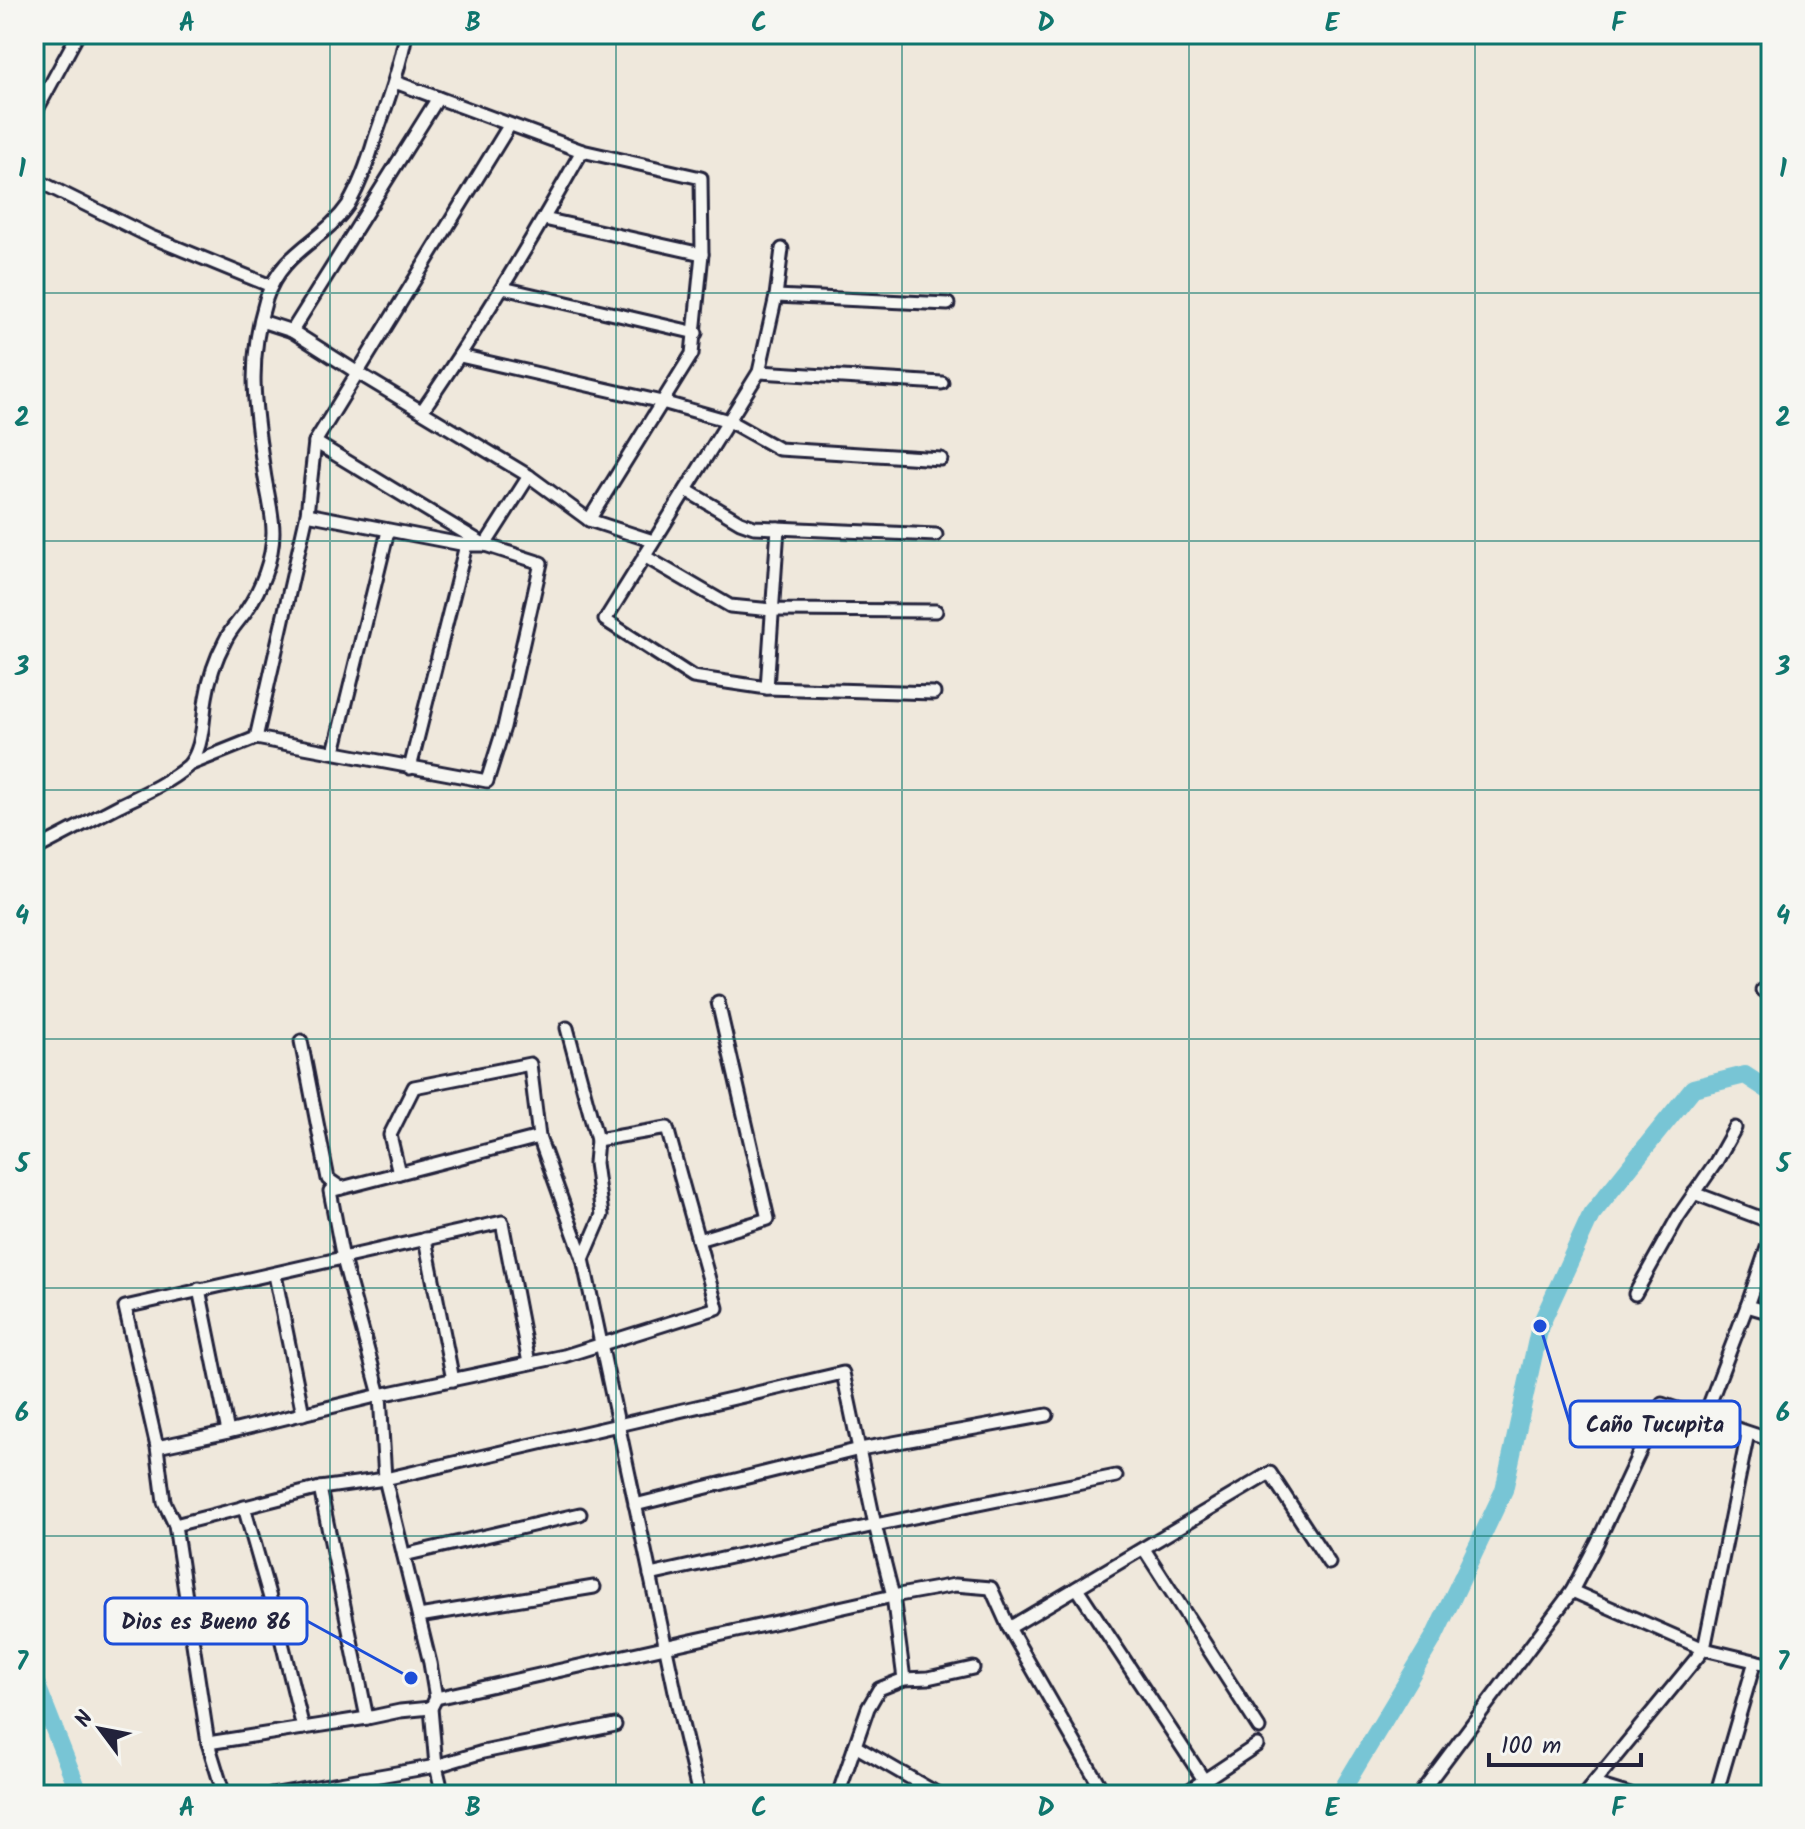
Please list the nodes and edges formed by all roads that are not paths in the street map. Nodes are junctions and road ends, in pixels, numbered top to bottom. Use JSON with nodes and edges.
{"nodes":[{"id":1,"x":78,"y":34,"type":"edge"},
{"id":2,"x":406,"y":34,"type":"edge"},
{"id":3,"x":395,"y":82,"type":"junction"},
{"id":4,"x":438,"y":98,"type":"junction"},
{"id":5,"x":34,"y":115,"type":"edge"},
{"id":6,"x":509,"y":126,"type":"junction"},
{"id":7,"x":582,"y":151,"type":"junction"},
{"id":8,"x":34,"y":179,"type":"edge"},
{"id":9,"x":544,"y":219,"type":"junction"},
{"id":10,"x":782,"y":249,"type":"dead end"},
{"id":11,"x":702,"y":254,"type":"junction"},
{"id":12,"x":271,"y":286,"type":"junction"},
{"id":13,"x":503,"y":288,"type":"junction"},
{"id":14,"x":776,"y":296,"type":"junction"},
{"id":15,"x":948,"y":304,"type":"dead end"},
{"id":16,"x":261,"y":321,"type":"junction"},
{"id":17,"x":292,"y":331,"type":"junction"},
{"id":18,"x":696,"y":333,"type":"junction"},
{"id":19,"x":460,"y":356,"type":"junction"},
{"id":20,"x":759,"y":372,"type":"junction"},
{"id":21,"x":358,"y":373,"type":"junction"},
{"id":22,"x":942,"y":383,"type":"dead end"},
{"id":23,"x":662,"y":402,"type":"junction"},
{"id":24,"x":422,"y":411,"type":"junction"},
{"id":25,"x":729,"y":421,"type":"junction"},
{"id":26,"x":315,"y":442,"type":"junction"},
{"id":27,"x":941,"y":459,"type":"dead end"},
{"id":28,"x":529,"y":476,"type":"junction"},
{"id":29,"x":686,"y":490,"type":"junction"},
{"id":30,"x":307,"y":514,"type":"junction"},
{"id":31,"x":589,"y":520,"type":"junction"},
{"id":32,"x":778,"y":528,"type":"junction"},
{"id":33,"x":388,"y":531,"type":"junction"},
{"id":34,"x":936,"y":535,"type":"dead end"},
{"id":35,"x":653,"y":541,"type":"junction"},
{"id":36,"x":466,"y":545,"type":"junction"},
{"id":37,"x":485,"y":545,"type":"junction"},
{"id":38,"x":644,"y":556,"type":"junction"},
{"id":39,"x":772,"y":610,"type":"junction"},
{"id":40,"x":936,"y":611,"type":"dead end"},
{"id":41,"x":767,"y":688,"type":"junction"},
{"id":42,"x":934,"y":693,"type":"dead end"},
{"id":43,"x":256,"y":738,"type":"junction"},
{"id":44,"x":334,"y":752,"type":"junction"},
{"id":45,"x":191,"y":764,"type":"junction"},
{"id":46,"x":410,"y":768,"type":"junction"},
{"id":47,"x":34,"y":850,"type":"edge"},
{"id":48,"x":718,"y":1002,"type":"dead end"},
{"id":49,"x":567,"y":1028,"type":"dead end"},
{"id":50,"x":301,"y":1041,"type":"dead end"},
{"id":51,"x":1735,"y":1128,"type":"dead end"},
{"id":52,"x":539,"y":1137,"type":"junction"},
{"id":53,"x":597,"y":1140,"type":"junction"},
{"id":54,"x":399,"y":1173,"type":"junction"},
{"id":55,"x":341,"y":1188,"type":"junction"},
{"id":56,"x":1694,"y":1193,"type":"junction"},
{"id":57,"x":1771,"y":1222,"type":"edge"},
{"id":58,"x":1771,"y":1236,"type":"edge"},
{"id":59,"x":425,"y":1239,"type":"junction"},
{"id":60,"x":698,"y":1240,"type":"junction"},
{"id":61,"x":343,"y":1259,"type":"junction"},
{"id":62,"x":583,"y":1259,"type":"junction"},
{"id":63,"x":275,"y":1275,"type":"junction"},
{"id":64,"x":199,"y":1289,"type":"junction"},
{"id":65,"x":1635,"y":1294,"type":"dead end"},
{"id":66,"x":1747,"y":1306,"type":"junction"},
{"id":67,"x":1771,"y":1313,"type":"edge"},
{"id":68,"x":600,"y":1345,"type":"junction"},
{"id":69,"x":529,"y":1363,"type":"junction"},
{"id":70,"x":453,"y":1380,"type":"junction"},
{"id":71,"x":380,"y":1395,"type":"junction"},
{"id":72,"x":303,"y":1414,"type":"junction"},
{"id":73,"x":1047,"y":1415,"type":"dead end"},
{"id":74,"x":1704,"y":1418,"type":"junction"},
{"id":75,"x":617,"y":1425,"type":"junction"},
{"id":76,"x":228,"y":1432,"type":"junction"},
{"id":77,"x":1748,"y":1433,"type":"junction"},
{"id":78,"x":1771,"y":1440,"type":"edge"},
{"id":79,"x":157,"y":1447,"type":"junction"},
{"id":80,"x":860,"y":1449,"type":"junction"},
{"id":81,"x":1116,"y":1476,"type":"dead end"},
{"id":82,"x":385,"y":1479,"type":"junction"},
{"id":83,"x":320,"y":1488,"type":"junction"},
{"id":84,"x":635,"y":1505,"type":"junction"},
{"id":85,"x":244,"y":1507,"type":"junction"},
{"id":86,"x":580,"y":1514,"type":"dead end"},
{"id":87,"x":175,"y":1525,"type":"junction"},
{"id":88,"x":875,"y":1525,"type":"junction"},
{"id":89,"x":1144,"y":1549,"type":"junction"},
{"id":90,"x":404,"y":1555,"type":"junction"},
{"id":91,"x":1329,"y":1563,"type":"dead end"},
{"id":92,"x":650,"y":1575,"type":"junction"},
{"id":93,"x":594,"y":1587,"type":"dead end"},
{"id":94,"x":1077,"y":1588,"type":"junction"},
{"id":95,"x":1572,"y":1591,"type":"junction"},
{"id":96,"x":893,"y":1596,"type":"junction"},
{"id":97,"x":419,"y":1616,"type":"junction"},
{"id":98,"x":1009,"y":1628,"type":"junction"},
{"id":99,"x":666,"y":1647,"type":"junction"},
{"id":100,"x":1704,"y":1649,"type":"junction"},
{"id":101,"x":1755,"y":1661,"type":"junction"},
{"id":102,"x":1771,"y":1665,"type":"edge"},
{"id":103,"x":973,"y":1668,"type":"dead end"},
{"id":104,"x":904,"y":1679,"type":"junction"},
{"id":105,"x":434,"y":1703,"type":"junction"},
{"id":106,"x":367,"y":1718,"type":"junction"},
{"id":107,"x":615,"y":1725,"type":"dead end"},
{"id":108,"x":303,"y":1728,"type":"junction"},
{"id":109,"x":1259,"y":1728,"type":"dead end"},
{"id":110,"x":208,"y":1743,"type":"junction"},
{"id":111,"x":1257,"y":1745,"type":"dead end"},
{"id":112,"x":855,"y":1746,"type":"junction"},
{"id":113,"x":436,"y":1766,"type":"junction"},
{"id":114,"x":1204,"y":1780,"type":"junction"},
{"id":115,"x":1593,"y":1790,"type":"edge"},
{"id":116,"x":224,"y":1795,"type":"edge"},
{"id":117,"x":271,"y":1795,"type":"edge"},
{"id":118,"x":443,"y":1795,"type":"edge"},
{"id":119,"x":699,"y":1795,"type":"edge"},
{"id":120,"x":838,"y":1795,"type":"edge"},
{"id":121,"x":940,"y":1795,"type":"edge"},
{"id":122,"x":1105,"y":1795,"type":"edge"},
{"id":123,"x":1182,"y":1795,"type":"edge"},
{"id":124,"x":1419,"y":1795,"type":"edge"},
{"id":125,"x":1584,"y":1795,"type":"edge"},
{"id":126,"x":1630,"y":1795,"type":"edge"},
{"id":127,"x":1716,"y":1795,"type":"edge"}],
"edges":[{"from":1,"to":5,"type":"street"},
{"from":2,"to":3,"type":"street"},
{"from":3,"to":4,"type":"street"},
{"from":3,"to":12,"type":"street"},
{"from":4,"to":6,"type":"street"},
{"from":4,"to":17,"type":"street"},
{"from":6,"to":7,"type":"street"},
{"from":6,"to":21,"type":"street"},
{"from":7,"to":9,"type":"street"},
{"from":7,"to":11,"type":"street"},
{"from":8,"to":12,"type":"street"},
{"from":9,"to":11,"type":"street"},
{"from":9,"to":13,"type":"street"},
{"from":10,"to":14,"type":"street"},
{"from":11,"to":18,"type":"street"},
{"from":12,"to":16,"type":"street"},
{"from":13,"to":18,"type":"street"},
{"from":13,"to":19,"type":"street"},
{"from":14,"to":15,"type":"street"},
{"from":14,"to":20,"type":"street"},
{"from":16,"to":17,"type":"street"},
{"from":16,"to":45,"type":"street"},
{"from":17,"to":21,"type":"street"},
{"from":18,"to":23,"type":"street"},
{"from":19,"to":23,"type":"street"},
{"from":19,"to":24,"type":"street"},
{"from":20,"to":22,"type":"street"},
{"from":20,"to":25,"type":"street"},
{"from":21,"to":24,"type":"street"},
{"from":21,"to":26,"type":"street"},
{"from":23,"to":25,"type":"street"},
{"from":23,"to":31,"type":"street"},
{"from":24,"to":28,"type":"street"},
{"from":25,"to":27,"type":"street"},
{"from":25,"to":29,"type":"street"},
{"from":26,"to":30,"type":"street"},
{"from":26,"to":37,"type":"street"},
{"from":28,"to":31,"type":"street"},
{"from":28,"to":37,"type":"street"},
{"from":29,"to":32,"type":"street"},
{"from":29,"to":35,"type":"street"},
{"from":30,"to":33,"type":"street"},
{"from":30,"to":43,"type":"street"},
{"from":31,"to":35,"type":"street"},
{"from":32,"to":34,"type":"street"},
{"from":32,"to":39,"type":"street"},
{"from":33,"to":36,"type":"street"},
{"from":33,"to":44,"type":"street"},
{"from":35,"to":38,"type":"street"},
{"from":36,"to":37,"type":"street"},
{"from":36,"to":46,"type":"street"},
{"from":37,"to":46,"type":"street"},
{"from":38,"to":39,"type":"street"},
{"from":38,"to":41,"type":"street"},
{"from":39,"to":40,"type":"street"},
{"from":39,"to":41,"type":"street"},
{"from":41,"to":42,"type":"street"},
{"from":43,"to":44,"type":"street"},
{"from":43,"to":45,"type":"street"},
{"from":44,"to":46,"type":"street"},
{"from":45,"to":47,"type":"street"},
{"from":48,"to":60,"type":"street"},
{"from":49,"to":53,"type":"street"},
{"from":50,"to":55,"type":"street"},
{"from":51,"to":56,"type":"street"},
{"from":52,"to":54,"type":"street"},
{"from":52,"to":54,"type":"street"},
{"from":52,"to":62,"type":"street"},
{"from":53,"to":60,"type":"street"},
{"from":53,"to":62,"type":"street"},
{"from":54,"to":55,"type":"street"},
{"from":55,"to":61,"type":"street"},
{"from":56,"to":57,"type":"street"},
{"from":56,"to":65,"type":"street"},
{"from":58,"to":66,"type":"street"},
{"from":59,"to":61,"type":"street"},
{"from":59,"to":69,"type":"street"},
{"from":59,"to":70,"type":"street"},
{"from":60,"to":68,"type":"street"},
{"from":61,"to":63,"type":"street"},
{"from":61,"to":71,"type":"street"},
{"from":62,"to":68,"type":"street"},
{"from":63,"to":64,"type":"street"},
{"from":63,"to":72,"type":"street"},
{"from":64,"to":76,"type":"street"},
{"from":64,"to":79,"type":"street"},
{"from":66,"to":67,"type":"street"},
{"from":66,"to":74,"type":"street"},
{"from":68,"to":69,"type":"street"},
{"from":68,"to":75,"type":"street"},
{"from":69,"to":70,"type":"street"},
{"from":70,"to":71,"type":"street"},
{"from":71,"to":72,"type":"street"},
{"from":71,"to":82,"type":"street"},
{"from":72,"to":76,"type":"street"},
{"from":73,"to":80,"type":"street"},
{"from":74,"to":77,"type":"street"},
{"from":74,"to":95,"type":"street"},
{"from":75,"to":80,"type":"street"},
{"from":75,"to":82,"type":"street"},
{"from":75,"to":84,"type":"street"},
{"from":76,"to":79,"type":"street"},
{"from":77,"to":78,"type":"street"},
{"from":77,"to":100,"type":"street"},
{"from":79,"to":87,"type":"street"},
{"from":80,"to":84,"type":"street"},
{"from":80,"to":88,"type":"street"},
{"from":81,"to":88,"type":"street"},
{"from":82,"to":83,"type":"street"},
{"from":82,"to":90,"type":"street"},
{"from":83,"to":85,"type":"street"},
{"from":83,"to":106,"type":"street"},
{"from":84,"to":92,"type":"street"},
{"from":85,"to":87,"type":"street"},
{"from":85,"to":108,"type":"street"},
{"from":86,"to":90,"type":"street"},
{"from":87,"to":110,"type":"street"},
{"from":88,"to":92,"type":"street"},
{"from":88,"to":96,"type":"street"},
{"from":89,"to":91,"type":"street"},
{"from":89,"to":94,"type":"street"},
{"from":89,"to":109,"type":"street"},
{"from":90,"to":97,"type":"street"},
{"from":92,"to":99,"type":"street"},
{"from":93,"to":97,"type":"street"},
{"from":94,"to":98,"type":"street"},
{"from":94,"to":114,"type":"street"},
{"from":95,"to":100,"type":"street"},
{"from":95,"to":124,"type":"street"},
{"from":96,"to":98,"type":"street"},
{"from":96,"to":99,"type":"street"},
{"from":96,"to":104,"type":"street"},
{"from":97,"to":105,"type":"street"},
{"from":98,"to":122,"type":"street"},
{"from":99,"to":105,"type":"street"},
{"from":99,"to":119,"type":"street"},
{"from":100,"to":101,"type":"street"},
{"from":100,"to":115,"type":"street"},
{"from":101,"to":102,"type":"street"},
{"from":101,"to":127,"type":"street"},
{"from":103,"to":104,"type":"street"},
{"from":104,"to":112,"type":"street"},
{"from":105,"to":106,"type":"street"},
{"from":105,"to":113,"type":"street"},
{"from":106,"to":108,"type":"street"},
{"from":107,"to":113,"type":"street"},
{"from":108,"to":110,"type":"street"},
{"from":110,"to":116,"type":"street"},
{"from":111,"to":114,"type":"street"},
{"from":112,"to":120,"type":"street"},
{"from":112,"to":121,"type":"street"},
{"from":113,"to":117,"type":"street"},
{"from":113,"to":118,"type":"street"},
{"from":114,"to":123,"type":"street"},
{"from":115,"to":125,"type":"street"},
{"from":115,"to":126,"type":"street"}]}
